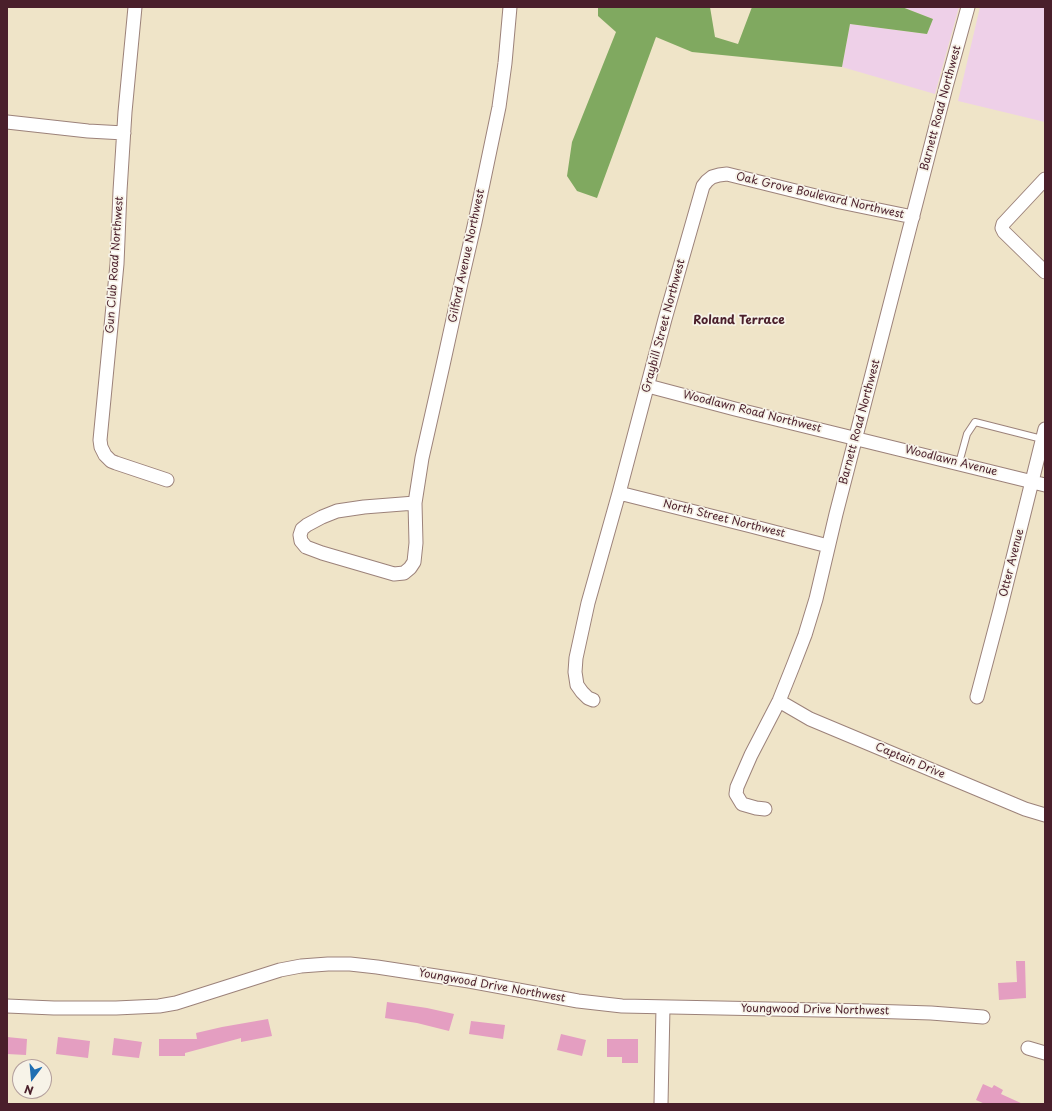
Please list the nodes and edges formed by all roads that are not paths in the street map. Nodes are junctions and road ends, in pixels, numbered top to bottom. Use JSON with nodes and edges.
{"nodes":[{"id":1,"x":135,"y":7,"type":"edge"},
{"id":2,"x":510,"y":7,"type":"edge"},
{"id":3,"x":968,"y":7,"type":"edge"},
{"id":4,"x":7,"y":122,"type":"edge"},
{"id":5,"x":124,"y":133,"type":"junction"},
{"id":6,"x":727,"y":174,"type":"joint"},
{"id":7,"x":1045,"y":180,"type":"edge"},
{"id":8,"x":913,"y":217,"type":"junction"},
{"id":9,"x":1045,"y":272,"type":"edge"},
{"id":10,"x":648,"y":386,"type":"junction"},
{"id":11,"x":1044,"y":434,"type":"edge"},
{"id":12,"x":856,"y":438,"type":"junction"},
{"id":13,"x":959,"y":463,"type":"junction"},
{"id":14,"x":167,"y":480,"type":"dead end"},
{"id":15,"x":1039,"y":483,"type":"edge"},
{"id":16,"x":619,"y":493,"type":"junction"},
{"id":17,"x":415,"y":502,"type":"junction"},
{"id":18,"x":828,"y":546,"type":"junction"},
{"id":19,"x":977,"y":697,"type":"dead end"},
{"id":20,"x":592,"y":700,"type":"dead end"},
{"id":21,"x":779,"y":701,"type":"junction"},
{"id":22,"x":765,"y":809,"type":"dead end"},
{"id":23,"x":1045,"y":815,"type":"edge"},
{"id":24,"x":7,"y":1006,"type":"edge"},
{"id":25,"x":664,"y":1007,"type":"junction"},
{"id":26,"x":983,"y":1017,"type":"dead end"},
{"id":27,"x":1028,"y":1048,"type":"dead end"},
{"id":28,"x":1045,"y":1053,"type":"edge"},
{"id":29,"x":661,"y":1104,"type":"edge"}],
"edges":[{"from":1,"to":5,"type":"street","name":"Gun Club Road Northwest"},
{"from":2,"to":17,"type":"street","name":"Gilford Avenue Northwest"},
{"from":3,"to":8,"type":"street","name":"Barnett Road Northwest"},
{"from":4,"to":5,"type":"street"},
{"from":5,"to":14,"type":"street","name":"Gun Club Road Northwest"},
{"from":6,"to":8,"type":"street","name":"Oak Grove Boulevard Northwest"},
{"from":6,"to":10,"type":"street","name":"Graybill Street Northwest"},
{"from":7,"to":9,"type":"street"},
{"from":8,"to":12,"type":"street","name":"Barnett Road Northwest"},
{"from":10,"to":12,"type":"street","name":"Woodlawn Road Northwest"},
{"from":10,"to":16,"type":"street","name":"Graybill Street Northwest"},
{"from":11,"to":13,"type":"lane"},
{"from":11,"to":15,"type":"street","name":"Otter Avenue"},
{"from":12,"to":13,"type":"street","name":"Woodlawn Avenue"},
{"from":12,"to":18,"type":"street","name":"Barnett Road Northwest"},
{"from":13,"to":15,"type":"street","name":"Woodlawn Avenue"},
{"from":15,"to":19,"type":"street","name":"Otter Avenue"},
{"from":16,"to":18,"type":"street","name":"North Street Northwest"},
{"from":16,"to":20,"type":"street","name":"Graybill Street Northwest"},
{"from":17,"to":17,"type":"street","name":"Gilford Avenue Northwest"},
{"from":18,"to":21,"type":"street","name":"Barnett Road Northwest"},
{"from":21,"to":22,"type":"street","name":"Barnett Road Northwest"},
{"from":21,"to":23,"type":"street","name":"Captain Drive"},
{"from":24,"to":25,"type":"street","name":"Youngwood Drive Northwest"},
{"from":25,"to":26,"type":"street","name":"Youngwood Drive Northwest"},
{"from":25,"to":29,"type":"street"},
{"from":27,"to":28,"type":"street"}]}
